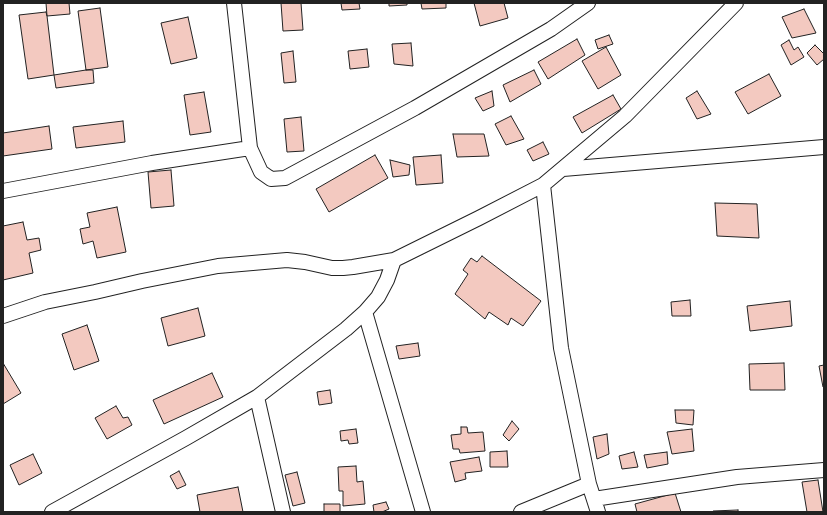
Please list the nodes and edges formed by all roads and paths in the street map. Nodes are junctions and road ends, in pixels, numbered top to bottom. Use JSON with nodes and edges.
{"nodes":[{"id":1,"x":234,"y":3,"type":"edge"},
{"id":2,"x":588,"y":3,"type":"edge"},
{"id":3,"x":736,"y":3,"type":"edge"},
{"id":4,"x":824,"y":147,"type":"edge"},
{"id":5,"x":250,"y":148,"type":"junction"},
{"id":6,"x":563,"y":169,"type":"junction"},
{"id":7,"x":543,"y":185,"type":"junction"},
{"id":8,"x":3,"y":191,"type":"edge"},
{"id":9,"x":394,"y":260,"type":"junction"},
{"id":10,"x":365,"y":312,"type":"junction"},
{"id":11,"x":3,"y":316,"type":"edge"},
{"id":12,"x":256,"y":397,"type":"junction"},
{"id":13,"x":824,"y":470,"type":"edge"},
{"id":14,"x":589,"y":484,"type":"junction"},
{"id":15,"x":596,"y":505,"type":"edge"},
{"id":16,"x":52,"y":512,"type":"edge"},
{"id":17,"x":283,"y":512,"type":"edge"},
{"id":18,"x":423,"y":512,"type":"edge"},
{"id":19,"x":521,"y":512,"type":"edge"}],
"edges":[{"from":1,"to":5,"type":"street"},
{"from":2,"to":5,"type":"street"},
{"from":3,"to":6,"type":"street"},
{"from":4,"to":6,"type":"street"},
{"from":5,"to":8,"type":"street"},
{"from":6,"to":7,"type":"street"},
{"from":7,"to":9,"type":"street"},
{"from":7,"to":14,"type":"street"},
{"from":9,"to":10,"type":"street"},
{"from":9,"to":11,"type":"street"},
{"from":10,"to":12,"type":"street"},
{"from":10,"to":18,"type":"street"},
{"from":12,"to":16,"type":"street"},
{"from":12,"to":17,"type":"street"},
{"from":13,"to":15,"type":"street"},
{"from":14,"to":15,"type":"street"},
{"from":14,"to":19,"type":"street"}]}
